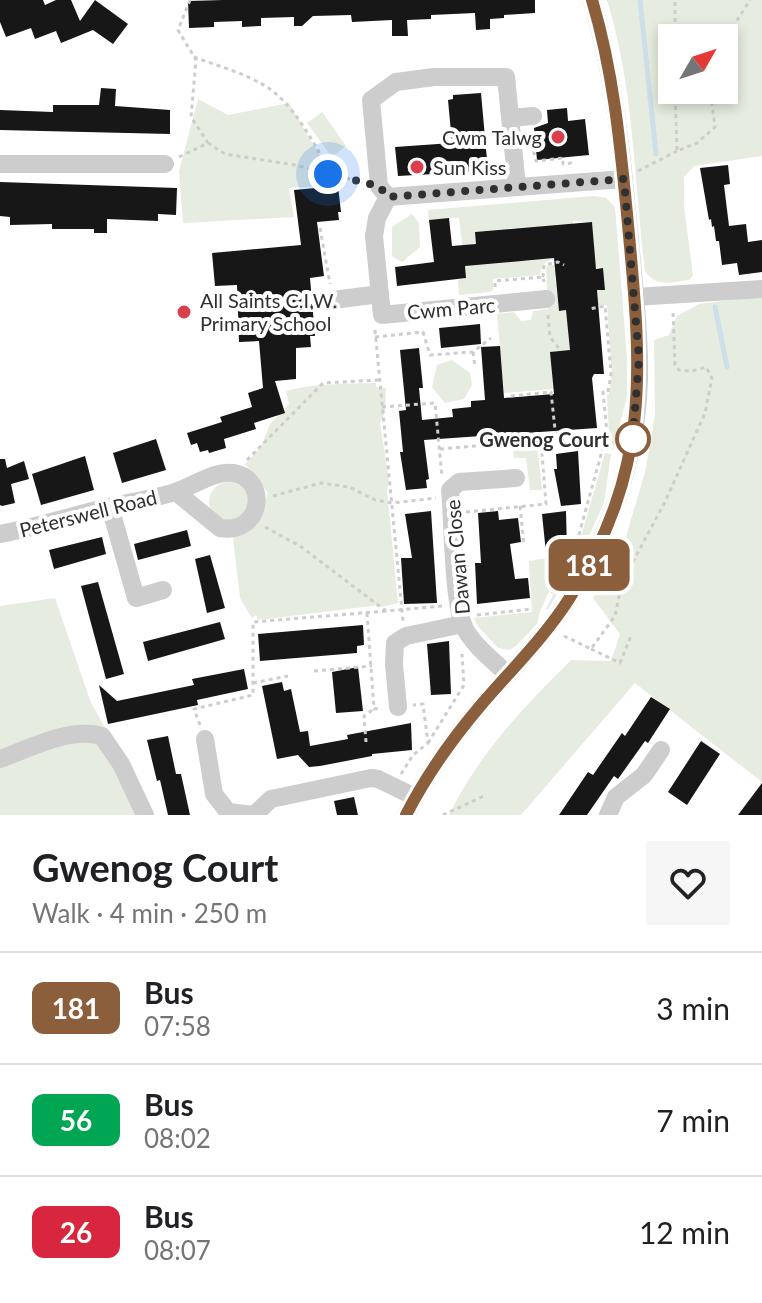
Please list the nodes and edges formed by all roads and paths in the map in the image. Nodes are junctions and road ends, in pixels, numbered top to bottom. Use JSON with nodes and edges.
{"nodes":[{"id":1,"x":190,"y":0,"type":"edge"},
{"id":2,"x":592,"y":0,"type":"edge"},
{"id":3,"x":675,"y":0,"type":"edge"},
{"id":4,"x":750,"y":0,"type":"edge"},
{"id":5,"x":675,"y":24,"type":"edge"},
{"id":6,"x":735,"y":24,"type":"edge"},
{"id":7,"x":194,"y":57,"type":"junction"},
{"id":8,"x":675,"y":104,"type":"edge"},
{"id":9,"x":712,"y":104,"type":"edge"},
{"id":10,"x":532,"y":116,"type":"joint"},
{"id":11,"x":511,"y":118,"type":"junction"},
{"id":12,"x":208,"y":143,"type":"junction"},
{"id":13,"x":677,"y":151,"type":"junction"},
{"id":14,"x":0,"y":164,"type":"edge"},
{"id":15,"x":165,"y":164,"type":"joint"},
{"id":16,"x":572,"y":166,"type":"dead end"},
{"id":17,"x":332,"y":175,"type":"junction"},
{"id":18,"x":624,"y":179,"type":"junction"},
{"id":19,"x":517,"y":187,"type":"junction"},
{"id":20,"x":383,"y":191,"type":"junction"},
{"id":21,"x":320,"y":228,"type":"dead end"},
{"id":22,"x":564,"y":265,"type":"dead end"},
{"id":23,"x":543,"y":277,"type":"dead end"},
{"id":24,"x":762,"y":289,"type":"edge"},
{"id":25,"x":672,"y":293,"type":"junction"},
{"id":26,"x":380,"y":294,"type":"junction"},
{"id":27,"x":635,"y":297,"type":"junction"},
{"id":28,"x":333,"y":300,"type":"joint"},
{"id":29,"x":546,"y":303,"type":"joint"},
{"id":30,"x":589,"y":309,"type":"dead end"},
{"id":31,"x":382,"y":315,"type":"junction"},
{"id":32,"x":375,"y":337,"type":"junction"},
{"id":33,"x":491,"y":338,"type":"dead end"},
{"id":34,"x":561,"y":351,"type":"dead end"},
{"id":35,"x":473,"y":352,"type":"junction"},
{"id":36,"x":475,"y":367,"type":"dead end"},
{"id":37,"x":379,"y":380,"type":"junction"},
{"id":38,"x":510,"y":396,"type":"dead end"},
{"id":39,"x":382,"y":407,"type":"junction"},
{"id":40,"x":440,"y":449,"type":"junction"},
{"id":41,"x":234,"y":473,"type":"junction"},
{"id":42,"x":516,"y":478,"type":"dead end"},
{"id":43,"x":176,"y":492,"type":"junction"},
{"id":44,"x":447,"y":497,"type":"junction"},
{"id":45,"x":392,"y":503,"type":"junction"},
{"id":46,"x":520,"y":506,"type":"dead end"},
{"id":47,"x":110,"y":507,"type":"junction"},
{"id":48,"x":255,"y":508,"type":"junction"},
{"id":49,"x":0,"y":534,"type":"edge"},
{"id":50,"x":524,"y":545,"type":"dead end"},
{"id":51,"x":163,"y":590,"type":"dead end"},
{"id":52,"x":549,"y":599,"type":"dead end"},
{"id":53,"x":401,"y":609,"type":"junction"},
{"id":54,"x":531,"y":609,"type":"dead end"},
{"id":55,"x":386,"y":611,"type":"junction"},
{"id":56,"x":461,"y":622,"type":"junction"},
{"id":57,"x":549,"y":628,"type":"junction"},
{"id":58,"x":406,"y":636,"type":"junction"},
{"id":59,"x":631,"y":636,"type":"dead end"},
{"id":60,"x":591,"y":649,"type":"junction"},
{"id":61,"x":462,"y":654,"type":"dead end"},
{"id":62,"x":372,"y":666,"type":"dead end"},
{"id":63,"x":314,"y":671,"type":"dead end"},
{"id":64,"x":508,"y":675,"type":"junction"},
{"id":65,"x":288,"y":676,"type":"dead end"},
{"id":66,"x":253,"y":683,"type":"junction"},
{"id":67,"x":398,"y":707,"type":"dead end"},
{"id":68,"x":374,"y":709,"type":"dead end"},
{"id":69,"x":205,"y":739,"type":"joint"},
{"id":70,"x":366,"y":742,"type":"dead end"},
{"id":71,"x":428,"y":743,"type":"dead end"},
{"id":72,"x":661,"y":750,"type":"dead end"},
{"id":73,"x":0,"y":759,"type":"edge"},
{"id":74,"x":484,"y":796,"type":"dead end"},
{"id":75,"x":415,"y":797,"type":"junction"},
{"id":76,"x":273,"y":807,"type":"edge"},
{"id":77,"x":145,"y":815,"type":"edge"},
{"id":78,"x":406,"y":815,"type":"edge"},
{"id":79,"x":443,"y":815,"type":"edge"},
{"id":80,"x":608,"y":815,"type":"edge"}],
"edges":[{"from":1,"to":7,"type":"path"},
{"from":2,"to":18,"type":"street"},
{"from":3,"to":5,"type":"path"},
{"from":4,"to":6,"type":"path"},
{"from":7,"to":12,"type":"path"},
{"from":7,"to":17,"type":"path"},
{"from":8,"to":13,"type":"path"},
{"from":9,"to":13,"type":"path"},
{"from":10,"to":11,"type":"street"},
{"from":10,"to":16,"type":"path"},
{"from":11,"to":19,"type":"street"},
{"from":11,"to":20,"type":"street","name":"Cwm Parc"},
{"from":12,"to":15,"type":"path"},
{"from":12,"to":17,"type":"path"},
{"from":13,"to":18,"type":"path"},
{"from":14,"to":15,"type":"street"},
{"from":17,"to":20,"type":"path"},
{"from":18,"to":19,"type":"street"},
{"from":18,"to":27,"type":"street"},
{"from":19,"to":20,"type":"street"},
{"from":20,"to":26,"type":"street","name":"Cwm Parc"},
{"from":21,"to":28,"type":"path"},
{"from":22,"to":23,"type":"path"},
{"from":24,"to":25,"type":"street"},
{"from":25,"to":27,"type":"street"},
{"from":25,"to":60,"type":"path"},
{"from":26,"to":28,"type":"street"},
{"from":26,"to":31,"type":"street","name":"Cwm Parc"},
{"from":27,"to":57,"type":"street"},
{"from":29,"to":31,"type":"street","name":"Cwm Parc"},
{"from":29,"to":34,"type":"path"},
{"from":30,"to":52,"type":"path"},
{"from":31,"to":32,"type":"path"},
{"from":32,"to":35,"type":"path"},
{"from":32,"to":37,"type":"path"},
{"from":33,"to":35,"type":"path"},
{"from":35,"to":36,"type":"path"},
{"from":37,"to":39,"type":"path"},
{"from":37,"to":41,"type":"path"},
{"from":38,"to":40,"type":"path"},
{"from":39,"to":40,"type":"path"},
{"from":39,"to":45,"type":"path"},
{"from":40,"to":44,"type":"path"},
{"from":41,"to":43,"type":"street","name":"Peterswell Road"},
{"from":41,"to":48,"type":"street"},
{"from":42,"to":44,"type":"street","name":"Dawan Close"},
{"from":43,"to":47,"type":"street","name":"Peterswell Road"},
{"from":43,"to":48,"type":"street","name":"Peterswell Road"},
{"from":44,"to":45,"type":"path"},
{"from":44,"to":56,"type":"street","name":"Dawan Close"},
{"from":45,"to":48,"type":"path"},
{"from":45,"to":53,"type":"path"},
{"from":46,"to":50,"type":"path"},
{"from":47,"to":49,"type":"street","name":"Peterswell Road"},
{"from":47,"to":51,"type":"street"},
{"from":48,"to":55,"type":"path"},
{"from":53,"to":55,"type":"path"},
{"from":53,"to":56,"type":"path"},
{"from":53,"to":58,"type":"path"},
{"from":54,"to":56,"type":"path"},
{"from":55,"to":66,"type":"path"},
{"from":56,"to":58,"type":"street"},
{"from":56,"to":64,"type":"street","name":"Dawan Close"},
{"from":57,"to":60,"type":"path"},
{"from":57,"to":64,"type":"street"},
{"from":58,"to":67,"type":"street"},
{"from":59,"to":60,"type":"path"},
{"from":61,"to":71,"type":"path"},
{"from":62,"to":63,"type":"path"},
{"from":64,"to":75,"type":"street"},
{"from":65,"to":66,"type":"path"},
{"from":66,"to":69,"type":"path"},
{"from":68,"to":70,"type":"path"},
{"from":69,"to":76,"type":"street"},
{"from":72,"to":80,"type":"street"},
{"from":73,"to":77,"type":"street"},
{"from":74,"to":79,"type":"path"},
{"from":75,"to":76,"type":"street"},
{"from":75,"to":78,"type":"street"}]}
